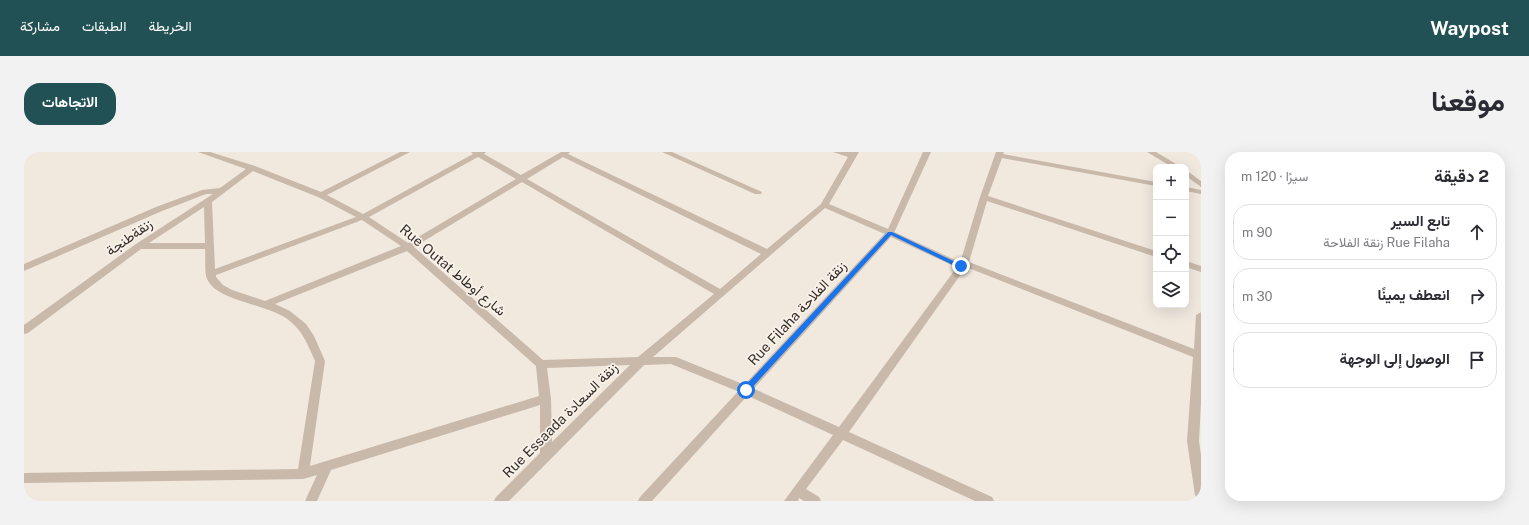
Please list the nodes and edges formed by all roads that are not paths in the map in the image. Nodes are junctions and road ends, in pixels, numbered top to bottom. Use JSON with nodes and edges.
{"nodes":[{"id":1,"x":202,"y":152,"type":"edge"},
{"id":2,"x":406,"y":152,"type":"edge"},
{"id":3,"x":666,"y":152,"type":"edge"},
{"id":4,"x":837,"y":152,"type":"edge"},
{"id":5,"x":927,"y":152,"type":"edge"},
{"id":6,"x":1151,"y":152,"type":"edge"},
{"id":7,"x":479,"y":153,"type":"edge"},
{"id":8,"x":565,"y":153,"type":"edge"},
{"id":9,"x":854,"y":154,"type":"edge"},
{"id":10,"x":999,"y":154,"type":"edge"},
{"id":11,"x":1172,"y":164,"type":"edge"},
{"id":12,"x":252,"y":168,"type":"junction"},
{"id":13,"x":1189,"y":175,"type":"edge"},
{"id":14,"x":522,"y":179,"type":"junction"},
{"id":15,"x":1153,"y":183,"type":"edge"},
{"id":16,"x":1201,"y":185,"type":"edge"},
{"id":17,"x":224,"y":190,"type":"junction"},
{"id":18,"x":1189,"y":190,"type":"edge"},
{"id":19,"x":758,"y":192,"type":"dead end"},
{"id":20,"x":1201,"y":192,"type":"edge"},
{"id":21,"x":321,"y":195,"type":"junction"},
{"id":22,"x":984,"y":197,"type":"junction"},
{"id":23,"x":208,"y":201,"type":"junction"},
{"id":24,"x":824,"y":205,"type":"junction"},
{"id":25,"x":363,"y":217,"type":"junction"},
{"id":26,"x":890,"y":233,"type":"junction"},
{"id":27,"x":139,"y":246,"type":"junction"},
{"id":28,"x":209,"y":246,"type":"junction"},
{"id":29,"x":408,"y":247,"type":"junction"},
{"id":30,"x":767,"y":253,"type":"junction"},
{"id":31,"x":1153,"y":253,"type":"edge"},
{"id":32,"x":962,"y":264,"type":"junction"},
{"id":33,"x":1189,"y":265,"type":"edge"},
{"id":34,"x":24,"y":268,"type":"edge"},
{"id":35,"x":1201,"y":269,"type":"edge"},
{"id":36,"x":210,"y":274,"type":"junction"},
{"id":37,"x":720,"y":293,"type":"junction"},
{"id":38,"x":266,"y":304,"type":"junction"},
{"id":39,"x":1201,"y":315,"type":"edge"},
{"id":40,"x":24,"y":330,"type":"edge"},
{"id":41,"x":1200,"y":356,"type":"edge"},
{"id":42,"x":642,"y":360,"type":"junction"},
{"id":43,"x":541,"y":364,"type":"junction"},
{"id":44,"x":746,"y":390,"type":"junction"},
{"id":45,"x":545,"y":399,"type":"junction"},
{"id":46,"x":840,"y":434,"type":"junction"},
{"id":47,"x":1197,"y":443,"type":"edge"},
{"id":48,"x":546,"y":455,"type":"junction"},
{"id":49,"x":327,"y":467,"type":"junction"},
{"id":50,"x":303,"y":474,"type":"junction"},
{"id":51,"x":26,"y":481,"type":"edge"},
{"id":52,"x":798,"y":491,"type":"junction"},
{"id":53,"x":1201,"y":495,"type":"edge"},
{"id":54,"x":311,"y":501,"type":"edge"},
{"id":55,"x":500,"y":501,"type":"edge"},
{"id":56,"x":644,"y":501,"type":"edge"},
{"id":57,"x":790,"y":501,"type":"edge"},
{"id":58,"x":815,"y":501,"type":"edge"},
{"id":59,"x":988,"y":501,"type":"edge"}],
"edges":[{"from":1,"to":12,"type":"street","name":"Rue Outat شارع أوطاط"},
{"from":2,"to":21,"type":"street"},
{"from":3,"to":19,"type":"street"},
{"from":4,"to":9,"type":"street"},
{"from":5,"to":26,"type":"street","name":"Rue Filaha زنقة الفلاحة"},
{"from":6,"to":11,"type":"street"},
{"from":7,"to":14,"type":"street"},
{"from":7,"to":25,"type":"street"},
{"from":8,"to":14,"type":"street"},
{"from":8,"to":30,"type":"street"},
{"from":9,"to":24,"type":"street","name":"Rue Essaada زنقة السعادة"},
{"from":10,"to":15,"type":"street"},
{"from":10,"to":22,"type":"street"},
{"from":12,"to":17,"type":"street","name":"زنقةطنجة"},
{"from":12,"to":21,"type":"street","name":"Rue Outat شارع أوطاط"},
{"from":13,"to":16,"type":"street"},
{"from":14,"to":29,"type":"street"},
{"from":14,"to":37,"type":"street"},
{"from":17,"to":23,"type":"street","name":"زنقةطنجة"},
{"from":17,"to":34,"type":"street"},
{"from":18,"to":20,"type":"street"},
{"from":21,"to":25,"type":"street","name":"Rue Outat شارع أوطاط"},
{"from":22,"to":31,"type":"street"},
{"from":22,"to":32,"type":"street"},
{"from":23,"to":27,"type":"street","name":"زنقةطنجة"},
{"from":23,"to":28,"type":"street"},
{"from":24,"to":26,"type":"street"},
{"from":24,"to":30,"type":"street","name":"Rue Essaada زنقة السعادة"},
{"from":25,"to":29,"type":"street","name":"Rue Outat شارع أوطاط"},
{"from":25,"to":36,"type":"street"},
{"from":26,"to":32,"type":"street"},
{"from":26,"to":44,"type":"street","name":"Rue Filaha زنقة الفلاحة"},
{"from":27,"to":28,"type":"street"},
{"from":27,"to":40,"type":"street","name":"زنقةطنجة"},
{"from":28,"to":36,"type":"street"},
{"from":29,"to":38,"type":"street"},
{"from":29,"to":43,"type":"street","name":"Rue Outat شارع أوطاط"},
{"from":30,"to":37,"type":"street","name":"Rue Essaada زنقة السعادة"},
{"from":32,"to":41,"type":"street"},
{"from":32,"to":46,"type":"street"},
{"from":33,"to":35,"type":"street"},
{"from":36,"to":38,"type":"street"},
{"from":37,"to":42,"type":"street","name":"Rue Essaada زنقة السعادة"},
{"from":38,"to":50,"type":"street"},
{"from":39,"to":41,"type":"street"},
{"from":41,"to":47,"type":"street"},
{"from":42,"to":43,"type":"street"},
{"from":42,"to":44,"type":"street"},
{"from":42,"to":48,"type":"street","name":"Rue Essaada زنقة السعادة"},
{"from":43,"to":45,"type":"street"},
{"from":44,"to":46,"type":"street"},
{"from":44,"to":56,"type":"street","name":"Rue Filaha زنقة الفلاحة"},
{"from":45,"to":48,"type":"street"},
{"from":45,"to":49,"type":"street"},
{"from":46,"to":52,"type":"street"},
{"from":46,"to":59,"type":"street"},
{"from":47,"to":53,"type":"street"},
{"from":48,"to":55,"type":"street","name":"Rue Essaada زنقة السعادة"},
{"from":49,"to":50,"type":"street"},
{"from":49,"to":54,"type":"street"},
{"from":50,"to":51,"type":"street"},
{"from":52,"to":57,"type":"street"},
{"from":52,"to":58,"type":"street"}]}
